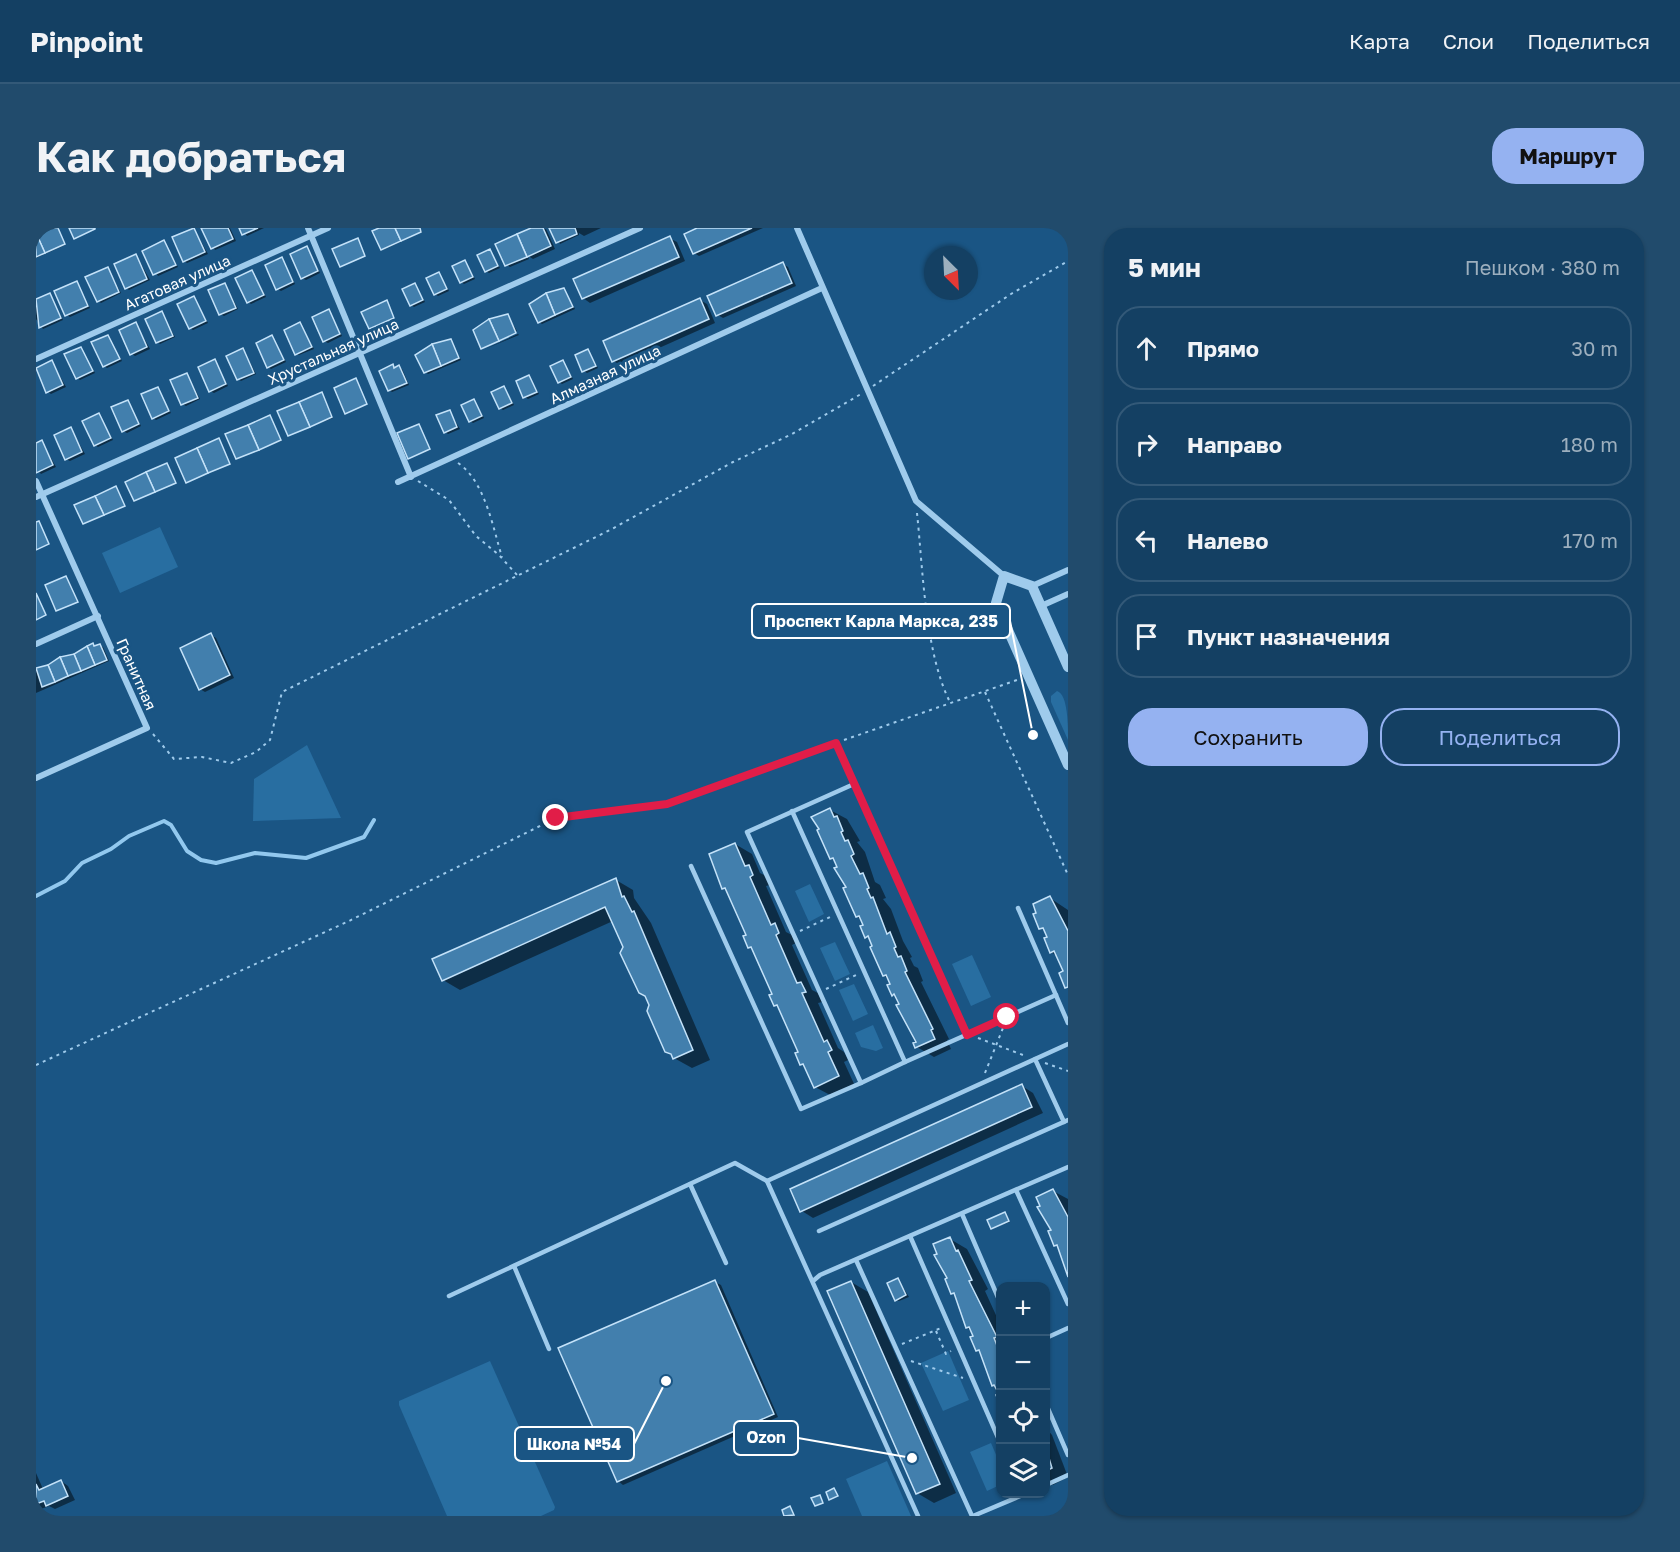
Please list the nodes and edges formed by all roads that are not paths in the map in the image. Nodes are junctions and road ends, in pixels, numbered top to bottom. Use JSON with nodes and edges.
{"nodes":[{"id":1,"x":308,"y":228,"type":"edge"},
{"id":2,"x":328,"y":228,"type":"edge"},
{"id":3,"x":640,"y":228,"type":"edge"},
{"id":4,"x":797,"y":228,"type":"edge"},
{"id":5,"x":311,"y":236,"type":"junction"},
{"id":6,"x":822,"y":288,"type":"junction"},
{"id":7,"x":357,"y":353,"type":"junction"},
{"id":8,"x":36,"y":358,"type":"edge"},
{"id":9,"x":411,"y":477,"type":"junction"},
{"id":10,"x":36,"y":481,"type":"edge"},
{"id":11,"x":398,"y":482,"type":"dead end"},
{"id":12,"x":39,"y":496,"type":"edge"},
{"id":13,"x":1068,"y":570,"type":"edge"},
{"id":14,"x":1004,"y":576,"type":"junction"},
{"id":15,"x":1032,"y":586,"type":"junction"},
{"id":16,"x":1068,"y":594,"type":"edge"},
{"id":17,"x":1041,"y":606,"type":"junction"},
{"id":18,"x":98,"y":616,"type":"junction"},
{"id":19,"x":36,"y":644,"type":"edge"},
{"id":20,"x":1068,"y":667,"type":"edge"},
{"id":21,"x":836,"y":743,"type":"road end"},
{"id":22,"x":1068,"y":765,"type":"edge"},
{"id":23,"x":36,"y":778,"type":"edge"},
{"id":24,"x":854,"y":784,"type":"junction"},
{"id":25,"x":792,"y":812,"type":"junction"},
{"id":26,"x":691,"y":866,"type":"dead end"},
{"id":27,"x":1018,"y":908,"type":"dead end"},
{"id":28,"x":1056,"y":995,"type":"junction"},
{"id":29,"x":1068,"y":1023,"type":"edge"},
{"id":30,"x":967,"y":1035,"type":"junction"},
{"id":31,"x":1068,"y":1044,"type":"edge"},
{"id":32,"x":1035,"y":1059,"type":"junction"},
{"id":33,"x":905,"y":1062,"type":"junction"},
{"id":34,"x":861,"y":1083,"type":"junction"},
{"id":35,"x":1066,"y":1121,"type":"edge"},
{"id":36,"x":1068,"y":1167,"type":"edge"},
{"id":37,"x":767,"y":1181,"type":"junction"},
{"id":38,"x":690,"y":1184,"type":"junction"},
{"id":39,"x":1016,"y":1190,"type":"junction"},
{"id":40,"x":962,"y":1214,"type":"junction"},
{"id":41,"x":819,"y":1231,"type":"dead end"},
{"id":42,"x":910,"y":1236,"type":"junction"},
{"id":43,"x":856,"y":1260,"type":"junction"},
{"id":44,"x":726,"y":1263,"type":"dead end"},
{"id":45,"x":514,"y":1266,"type":"junction"},
{"id":46,"x":813,"y":1281,"type":"junction"},
{"id":47,"x":996,"y":1293,"type":"edge"},
{"id":48,"x":449,"y":1296,"type":"dead end"},
{"id":49,"x":1068,"y":1304,"type":"edge"},
{"id":50,"x":1068,"y":1328,"type":"edge"},
{"id":51,"x":1050,"y":1336,"type":"edge"},
{"id":52,"x":549,"y":1349,"type":"dead end"},
{"id":53,"x":1050,"y":1413,"type":"edge"},
{"id":54,"x":996,"y":1433,"type":"edge"},
{"id":55,"x":1068,"y":1455,"type":"edge"},
{"id":56,"x":1068,"y":1475,"type":"edge"},
{"id":57,"x":1050,"y":1483,"type":"edge"},
{"id":58,"x":1015,"y":1498,"type":"edge"},
{"id":59,"x":918,"y":1516,"type":"edge"},
{"id":60,"x":973,"y":1516,"type":"edge"}],
"edges":[{"from":1,"to":5,"type":"street"},
{"from":2,"to":5,"type":"street","name":"Агатовая улица"},
{"from":3,"to":7,"type":"street","name":"Хрустальная улица"},
{"from":4,"to":6,"type":"street"},
{"from":5,"to":7,"type":"street"},
{"from":5,"to":8,"type":"street","name":"Агатовая улица"},
{"from":6,"to":9,"type":"street","name":"Алмазная улица"},
{"from":6,"to":14,"type":"street"},
{"from":7,"to":9,"type":"street"},
{"from":7,"to":12,"type":"street","name":"Хрустальная улица"},
{"from":9,"to":11,"type":"street","name":"Алмазная улица"},
{"from":10,"to":12,"type":"street","name":"Гранитная"},
{"from":12,"to":18,"type":"street","name":"Гранитная"},
{"from":13,"to":15,"type":"street"},
{"from":14,"to":15,"type":"street"},
{"from":14,"to":22,"type":"street"},
{"from":15,"to":17,"type":"street"},
{"from":16,"to":17,"type":"street"},
{"from":17,"to":20,"type":"street"},
{"from":18,"to":19,"type":"street"},
{"from":18,"to":23,"type":"street","name":"Гранитная"},
{"from":21,"to":24,"type":"lane"},
{"from":24,"to":25,"type":"lane"},
{"from":24,"to":30,"type":"lane"},
{"from":25,"to":33,"type":"lane"},
{"from":25,"to":34,"type":"lane"},
{"from":26,"to":34,"type":"lane"},
{"from":27,"to":28,"type":"lane"},
{"from":28,"to":29,"type":"lane"},
{"from":28,"to":30,"type":"lane"},
{"from":30,"to":33,"type":"lane"},
{"from":31,"to":32,"type":"lane"},
{"from":32,"to":35,"type":"lane"},
{"from":32,"to":37,"type":"lane"},
{"from":33,"to":34,"type":"lane"},
{"from":35,"to":41,"type":"lane"},
{"from":36,"to":39,"type":"lane"},
{"from":37,"to":38,"type":"lane"},
{"from":37,"to":46,"type":"lane"},
{"from":38,"to":44,"type":"lane"},
{"from":38,"to":45,"type":"lane"},
{"from":39,"to":40,"type":"lane"},
{"from":39,"to":49,"type":"lane"},
{"from":40,"to":42,"type":"lane"},
{"from":40,"to":47,"type":"lane"},
{"from":42,"to":43,"type":"lane"},
{"from":42,"to":54,"type":"lane"},
{"from":43,"to":46,"type":"lane"},
{"from":43,"to":60,"type":"lane"},
{"from":45,"to":48,"type":"lane"},
{"from":45,"to":52,"type":"lane"},
{"from":46,"to":59,"type":"lane"},
{"from":50,"to":51,"type":"lane"},
{"from":53,"to":55,"type":"lane"},
{"from":56,"to":57,"type":"lane"},
{"from":58,"to":60,"type":"lane"}]}
